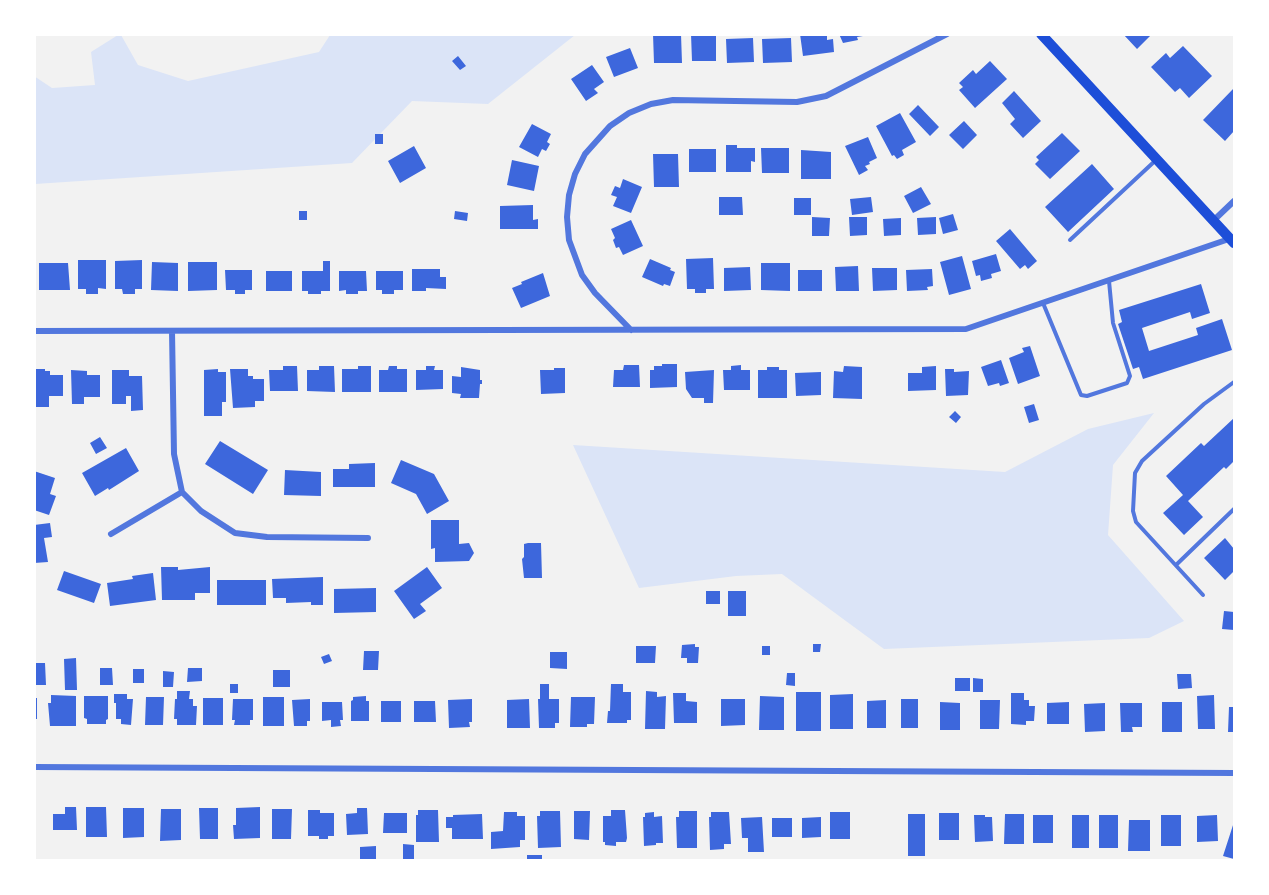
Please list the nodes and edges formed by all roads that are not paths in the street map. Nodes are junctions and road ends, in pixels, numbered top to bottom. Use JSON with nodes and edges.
{"nodes":[{"id":1,"x":947,"y":34,"type":"edge"},
{"id":2,"x":1041,"y":34,"type":"edge"},
{"id":3,"x":1156,"y":160,"type":"junction"},
{"id":4,"x":1234,"y":201,"type":"edge"},
{"id":5,"x":1213,"y":222,"type":"junction"},
{"id":6,"x":1070,"y":240,"type":"dead end"},
{"id":7,"x":1232,"y":241,"type":"edge"},
{"id":8,"x":1109,"y":280,"type":"junction"},
{"id":9,"x":1043,"y":303,"type":"junction"},
{"id":10,"x":631,"y":330,"type":"junction"},
{"id":11,"x":34,"y":331,"type":"edge"},
{"id":12,"x":172,"y":331,"type":"junction"},
{"id":13,"x":1234,"y":382,"type":"edge"},
{"id":14,"x":182,"y":492,"type":"junction"},
{"id":15,"x":1234,"y":509,"type":"edge"},
{"id":16,"x":111,"y":534,"type":"dead end"},
{"id":17,"x":368,"y":538,"type":"dead end"},
{"id":18,"x":1176,"y":565,"type":"junction"},
{"id":19,"x":1203,"y":595,"type":"dead end"},
{"id":20,"x":34,"y":767,"type":"edge"},
{"id":21,"x":1234,"y":773,"type":"edge"}],
"edges":[{"from":1,"to":10,"type":"street"},
{"from":2,"to":3,"type":"main road"},
{"from":3,"to":5,"type":"main road"},
{"from":3,"to":6,"type":"lane"},
{"from":4,"to":5,"type":"street"},
{"from":5,"to":7,"type":"main road"},
{"from":7,"to":8,"type":"street"},
{"from":8,"to":9,"type":"street"},
{"from":8,"to":9,"type":"lane"},
{"from":9,"to":10,"type":"street"},
{"from":10,"to":12,"type":"street"},
{"from":11,"to":12,"type":"street"},
{"from":12,"to":14,"type":"street"},
{"from":13,"to":18,"type":"lane"},
{"from":14,"to":16,"type":"street"},
{"from":14,"to":17,"type":"street"},
{"from":15,"to":18,"type":"lane"},
{"from":18,"to":19,"type":"lane"},
{"from":20,"to":21,"type":"street"}]}
